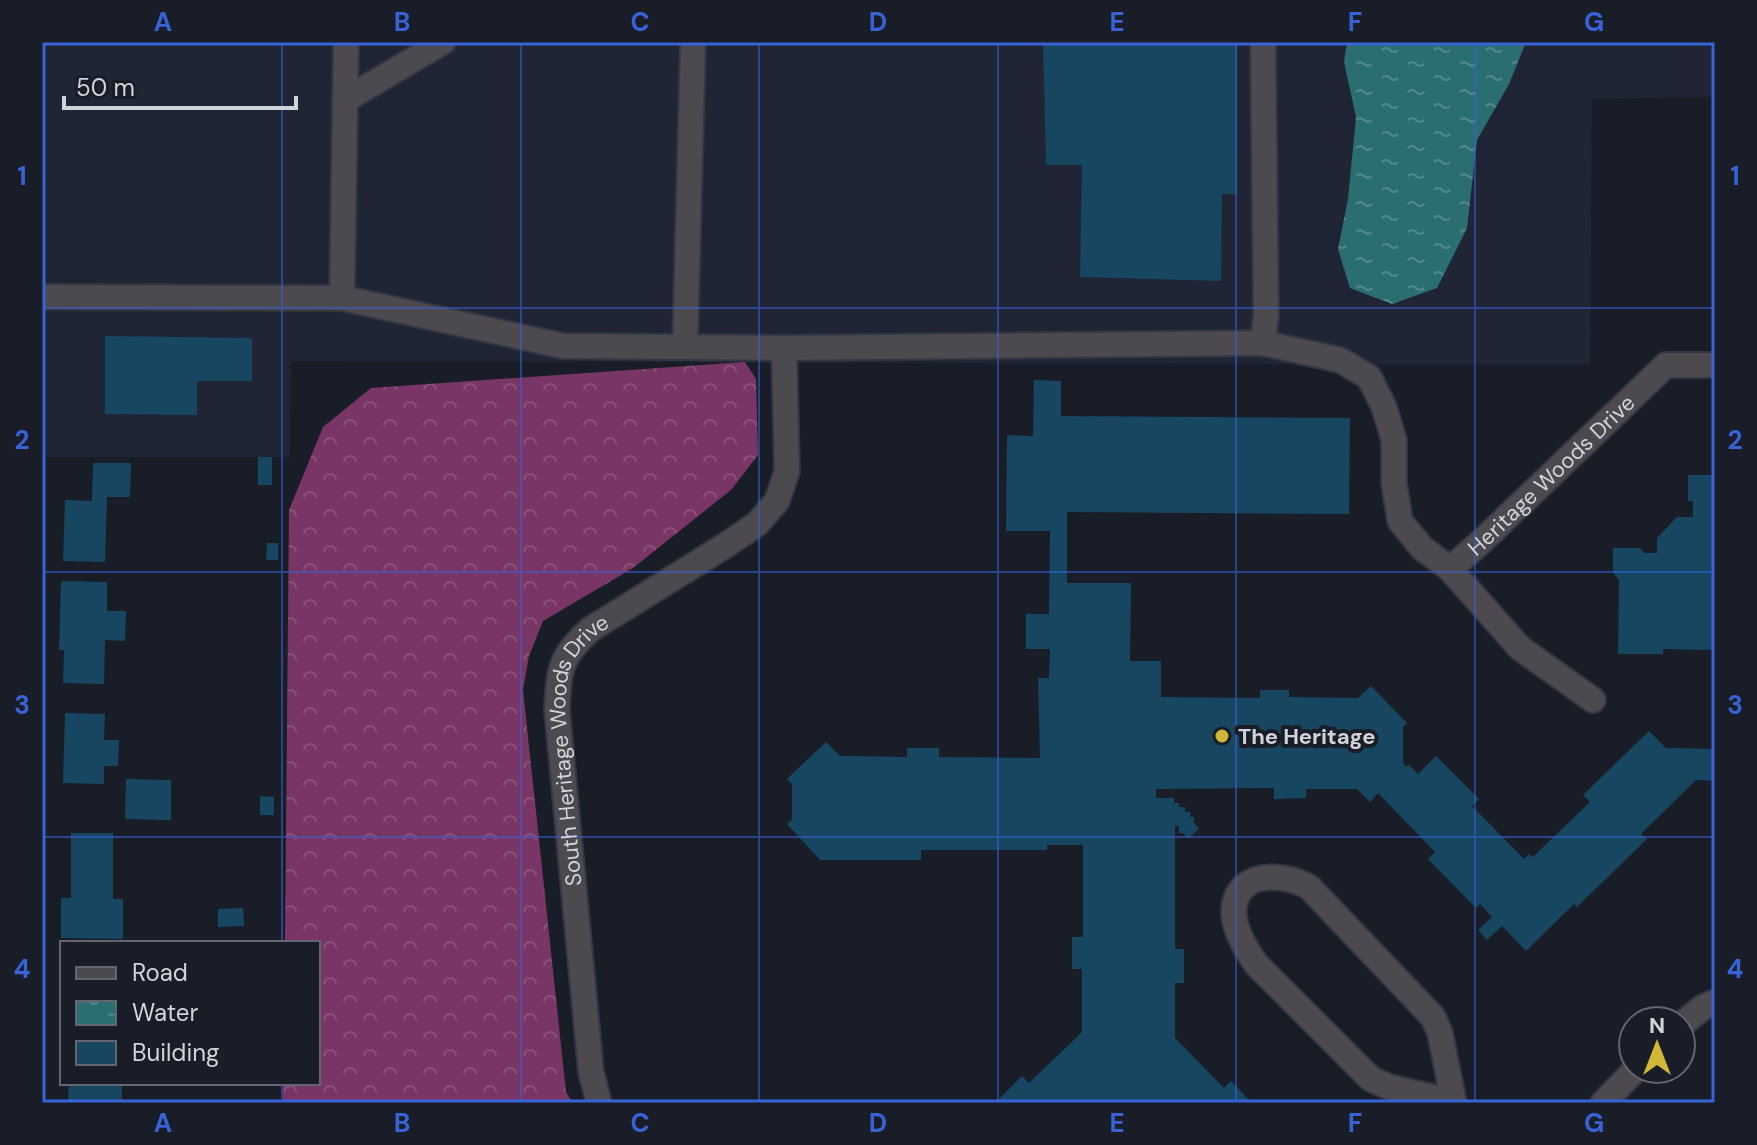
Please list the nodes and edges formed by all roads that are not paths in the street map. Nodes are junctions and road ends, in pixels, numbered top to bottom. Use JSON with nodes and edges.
{"nodes":[{"id":1,"x":346,"y":42,"type":"edge"},
{"id":2,"x":443,"y":42,"type":"edge"},
{"id":3,"x":693,"y":42,"type":"edge"},
{"id":4,"x":1263,"y":42,"type":"edge"},
{"id":5,"x":345,"y":100,"type":"junction"},
{"id":6,"x":42,"y":297,"type":"edge"},
{"id":7,"x":342,"y":298,"type":"junction"},
{"id":8,"x":1263,"y":343,"type":"junction"},
{"id":9,"x":685,"y":347,"type":"junction"},
{"id":10,"x":784,"y":348,"type":"junction"},
{"id":11,"x":1715,"y":365,"type":"edge"},
{"id":12,"x":1450,"y":569,"type":"junction"},
{"id":13,"x":1593,"y":700,"type":"dead end"},
{"id":14,"x":1715,"y":1002,"type":"edge"},
{"id":15,"x":1697,"y":1012,"type":"edge"},
{"id":16,"x":1620,"y":1085,"type":"edge"},
{"id":17,"x":1453,"y":1102,"type":"edge"},
{"id":18,"x":599,"y":1103,"type":"edge"},
{"id":19,"x":1603,"y":1103,"type":"edge"}],
"edges":[{"from":1,"to":5,"type":"lane"},
{"from":2,"to":5,"type":"lane"},
{"from":3,"to":9,"type":"lane"},
{"from":4,"to":8,"type":"lane"},
{"from":5,"to":7,"type":"lane"},
{"from":6,"to":7,"type":"lane"},
{"from":7,"to":9,"type":"lane"},
{"from":8,"to":10,"type":"lane"},
{"from":8,"to":12,"type":"lane","name":"Heritage Woods Drive"},
{"from":9,"to":10,"type":"lane"},
{"from":10,"to":18,"type":"lane","name":"South Heritage Woods Drive"},
{"from":11,"to":12,"type":"lane","name":"Heritage Woods Drive"},
{"from":12,"to":13,"type":"lane"},
{"from":14,"to":15,"type":"lane"},
{"from":16,"to":19,"type":"lane"},
{"from":17,"to":17,"type":"lane"}]}
